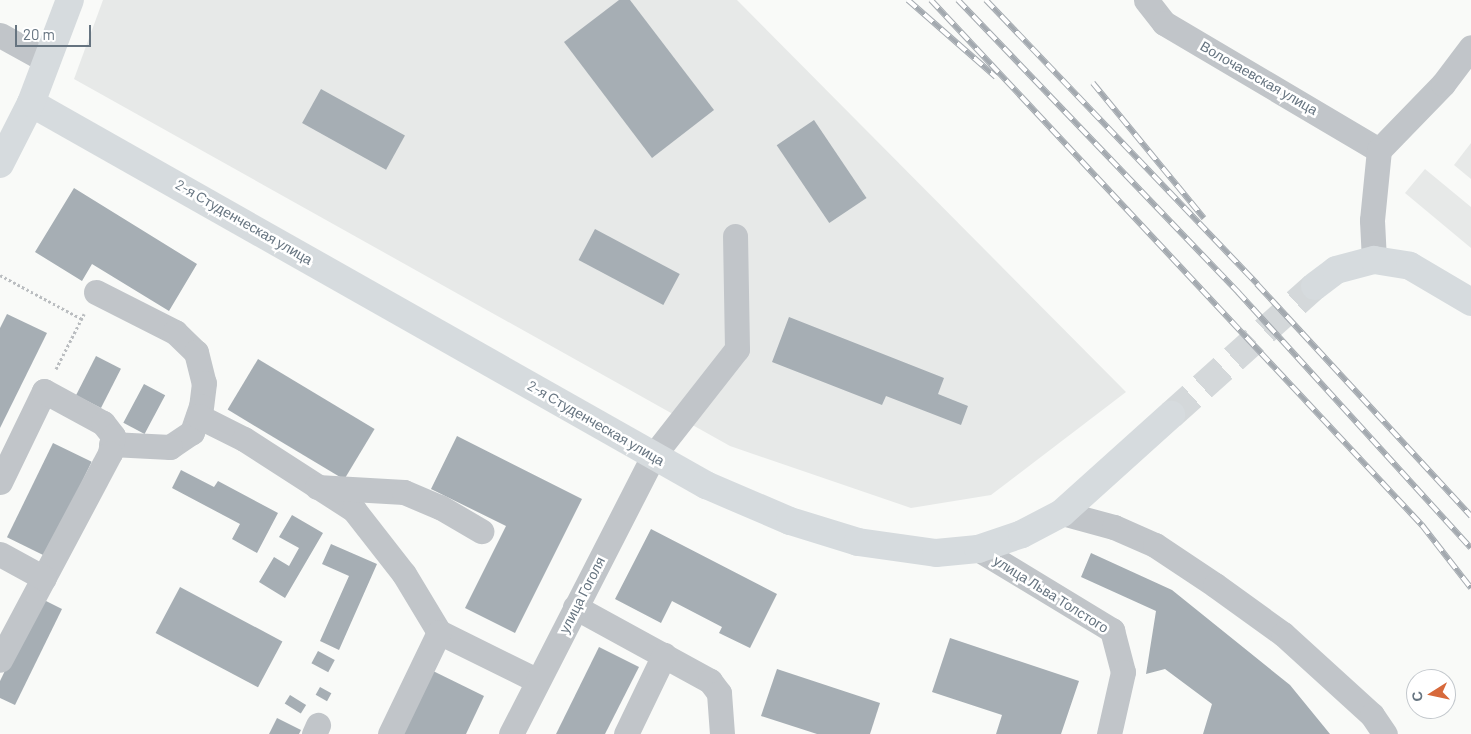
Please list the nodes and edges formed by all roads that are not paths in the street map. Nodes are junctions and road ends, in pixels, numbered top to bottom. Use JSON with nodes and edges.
{"nodes":[{"id":1,"x":70,"y":0,"type":"edge"},
{"id":2,"x":1146,"y":0,"type":"edge"},
{"id":3,"x":0,"y":35,"type":"edge"},
{"id":4,"x":1471,"y":47,"type":"edge"},
{"id":5,"x":47,"y":61,"type":"junction"},
{"id":6,"x":31,"y":103,"type":"junction"},
{"id":7,"x":1379,"y":150,"type":"junction"},
{"id":8,"x":0,"y":164,"type":"edge"},
{"id":9,"x":735,"y":236,"type":"dead end"},
{"id":10,"x":1374,"y":260,"type":"junction"},
{"id":11,"x":1315,"y":286,"type":"tunnel mouth"},
{"id":12,"x":96,"y":292,"type":"road end"},
{"id":13,"x":1471,"y":302,"type":"edge"},
{"id":14,"x":1171,"y":414,"type":"tunnel mouth"},
{"id":15,"x":198,"y":416,"type":"junction"},
{"id":16,"x":111,"y":444,"type":"junction"},
{"id":17,"x":653,"y":456,"type":"junction"},
{"id":18,"x":0,"y":482,"type":"edge"},
{"id":19,"x":317,"y":486,"type":"junction"},
{"id":20,"x":1062,"y":513,"type":"junction"},
{"id":21,"x":481,"y":531,"type":"dead end"},
{"id":22,"x":978,"y":549,"type":"junction"},
{"id":23,"x":0,"y":554,"type":"edge"},
{"id":24,"x":44,"y":578,"type":"junction"},
{"id":25,"x":576,"y":607,"type":"junction"},
{"id":26,"x":439,"y":632,"type":"junction"},
{"id":27,"x":664,"y":655,"type":"junction"},
{"id":28,"x":0,"y":660,"type":"edge"},
{"id":29,"x":538,"y":681,"type":"junction"},
{"id":30,"x":390,"y":734,"type":"edge"},
{"id":31,"x":511,"y":734,"type":"edge"},
{"id":32,"x":626,"y":734,"type":"edge"},
{"id":33,"x":722,"y":734,"type":"edge"},
{"id":34,"x":1109,"y":734,"type":"edge"},
{"id":35,"x":1386,"y":734,"type":"edge"}],
"edges":[{"from":1,"to":5,"type":"main road"},
{"from":2,"to":7,"type":"street","name":"Волочаевская улица"},
{"from":3,"to":5,"type":"street"},
{"from":4,"to":7,"type":"street"},
{"from":5,"to":6,"type":"main road"},
{"from":6,"to":8,"type":"main road"},
{"from":6,"to":17,"type":"main road","name":"2-я Студенческая улица"},
{"from":7,"to":10,"type":"street"},
{"from":9,"to":17,"type":"street","name":"улица Гоголя"},
{"from":10,"to":11,"type":"main road"},
{"from":10,"to":13,"type":"main road"},
{"from":12,"to":15,"type":"street"},
{"from":14,"to":20,"type":"main road","name":"2-я Студенческая улица"},
{"from":15,"to":16,"type":"street"},
{"from":15,"to":19,"type":"street"},
{"from":16,"to":18,"type":"street"},
{"from":16,"to":24,"type":"street"},
{"from":17,"to":22,"type":"main road","name":"2-я Студенческая улица"},
{"from":17,"to":25,"type":"street","name":"улица Гоголя"},
{"from":19,"to":21,"type":"street"},
{"from":19,"to":26,"type":"street"},
{"from":20,"to":22,"type":"main road","name":"2-я Студенческая улица"},
{"from":20,"to":35,"type":"street"},
{"from":22,"to":34,"type":"street","name":"улица Льва Толстого"},
{"from":23,"to":24,"type":"street"},
{"from":24,"to":28,"type":"street"},
{"from":25,"to":27,"type":"street"},
{"from":25,"to":29,"type":"street","name":"улица Гоголя"},
{"from":26,"to":29,"type":"street"},
{"from":26,"to":30,"type":"street"},
{"from":27,"to":32,"type":"street"},
{"from":27,"to":33,"type":"street"},
{"from":29,"to":31,"type":"street","name":"улица Гоголя"}]}
